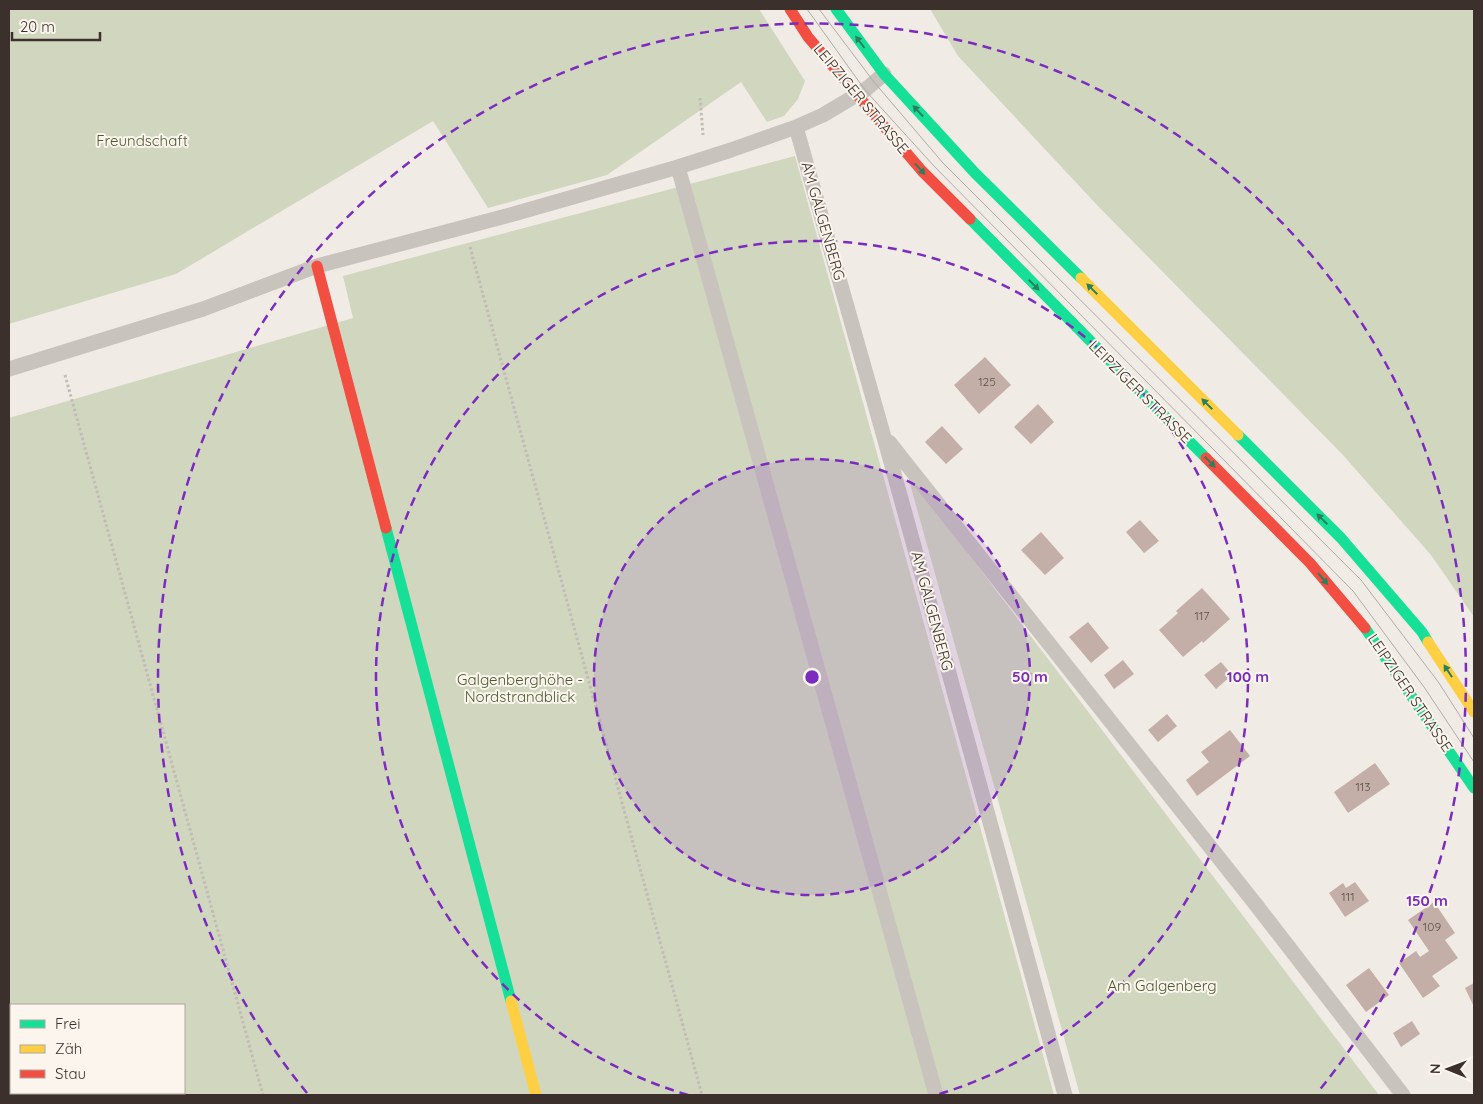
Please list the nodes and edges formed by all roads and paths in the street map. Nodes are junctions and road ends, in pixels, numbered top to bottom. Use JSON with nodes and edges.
{"nodes":[{"id":1,"x":790,"y":9,"type":"edge"},
{"id":2,"x":836,"y":9,"type":"edge"},
{"id":3,"x":884,"y":74,"type":"junction"},
{"id":4,"x":856,"y":94,"type":"junction"},
{"id":5,"x":700,"y":98,"type":"dead end"},
{"id":6,"x":796,"y":127,"type":"junction"},
{"id":7,"x":706,"y":158,"type":"junction"},
{"id":8,"x":678,"y":168,"type":"junction"},
{"id":9,"x":464,"y":227,"type":"junction"},
{"id":10,"x":316,"y":266,"type":"junction"},
{"id":11,"x":59,"y":354,"type":"junction"},
{"id":12,"x":9,"y":369,"type":"edge"},
{"id":13,"x":884,"y":437,"type":"junction"},
{"id":14,"x":1474,"y":712,"type":"edge"},
{"id":15,"x":1474,"y":788,"type":"edge"},
{"id":16,"x":263,"y":1095,"type":"edge"},
{"id":17,"x":536,"y":1095,"type":"edge"},
{"id":18,"x":702,"y":1095,"type":"edge"},
{"id":19,"x":936,"y":1095,"type":"edge"},
{"id":20,"x":1065,"y":1095,"type":"edge"},
{"id":21,"x":1403,"y":1095,"type":"edge"}],
"edges":[{"from":1,"to":4,"type":"main road","name":"LEIPZIGER STRASSE"},
{"from":3,"to":2,"type":"main road","one_way":true},
{"from":3,"to":4,"type":"lane"},
{"from":14,"to":3,"type":"main road","one_way":true},
{"from":4,"to":6,"type":"lane"},
{"from":4,"to":15,"type":"main road","name":"LEIPZIGER STRASSE","one_way":true},
{"from":5,"to":7,"type":"path"},
{"from":6,"to":7,"type":"lane"},
{"from":6,"to":13,"type":"lane","name":"AM GALGENBERG"},
{"from":7,"to":8,"type":"lane"},
{"from":8,"to":9,"type":"lane"},
{"from":8,"to":19,"type":"lane"},
{"from":9,"to":10,"type":"lane"},
{"from":9,"to":18,"type":"path"},
{"from":10,"to":11,"type":"lane"},
{"from":10,"to":17,"type":"main road"},
{"from":11,"to":12,"type":"lane"},
{"from":11,"to":16,"type":"path"},
{"from":13,"to":20,"type":"lane","name":"AM GALGENBERG"},
{"from":13,"to":21,"type":"lane"}]}
